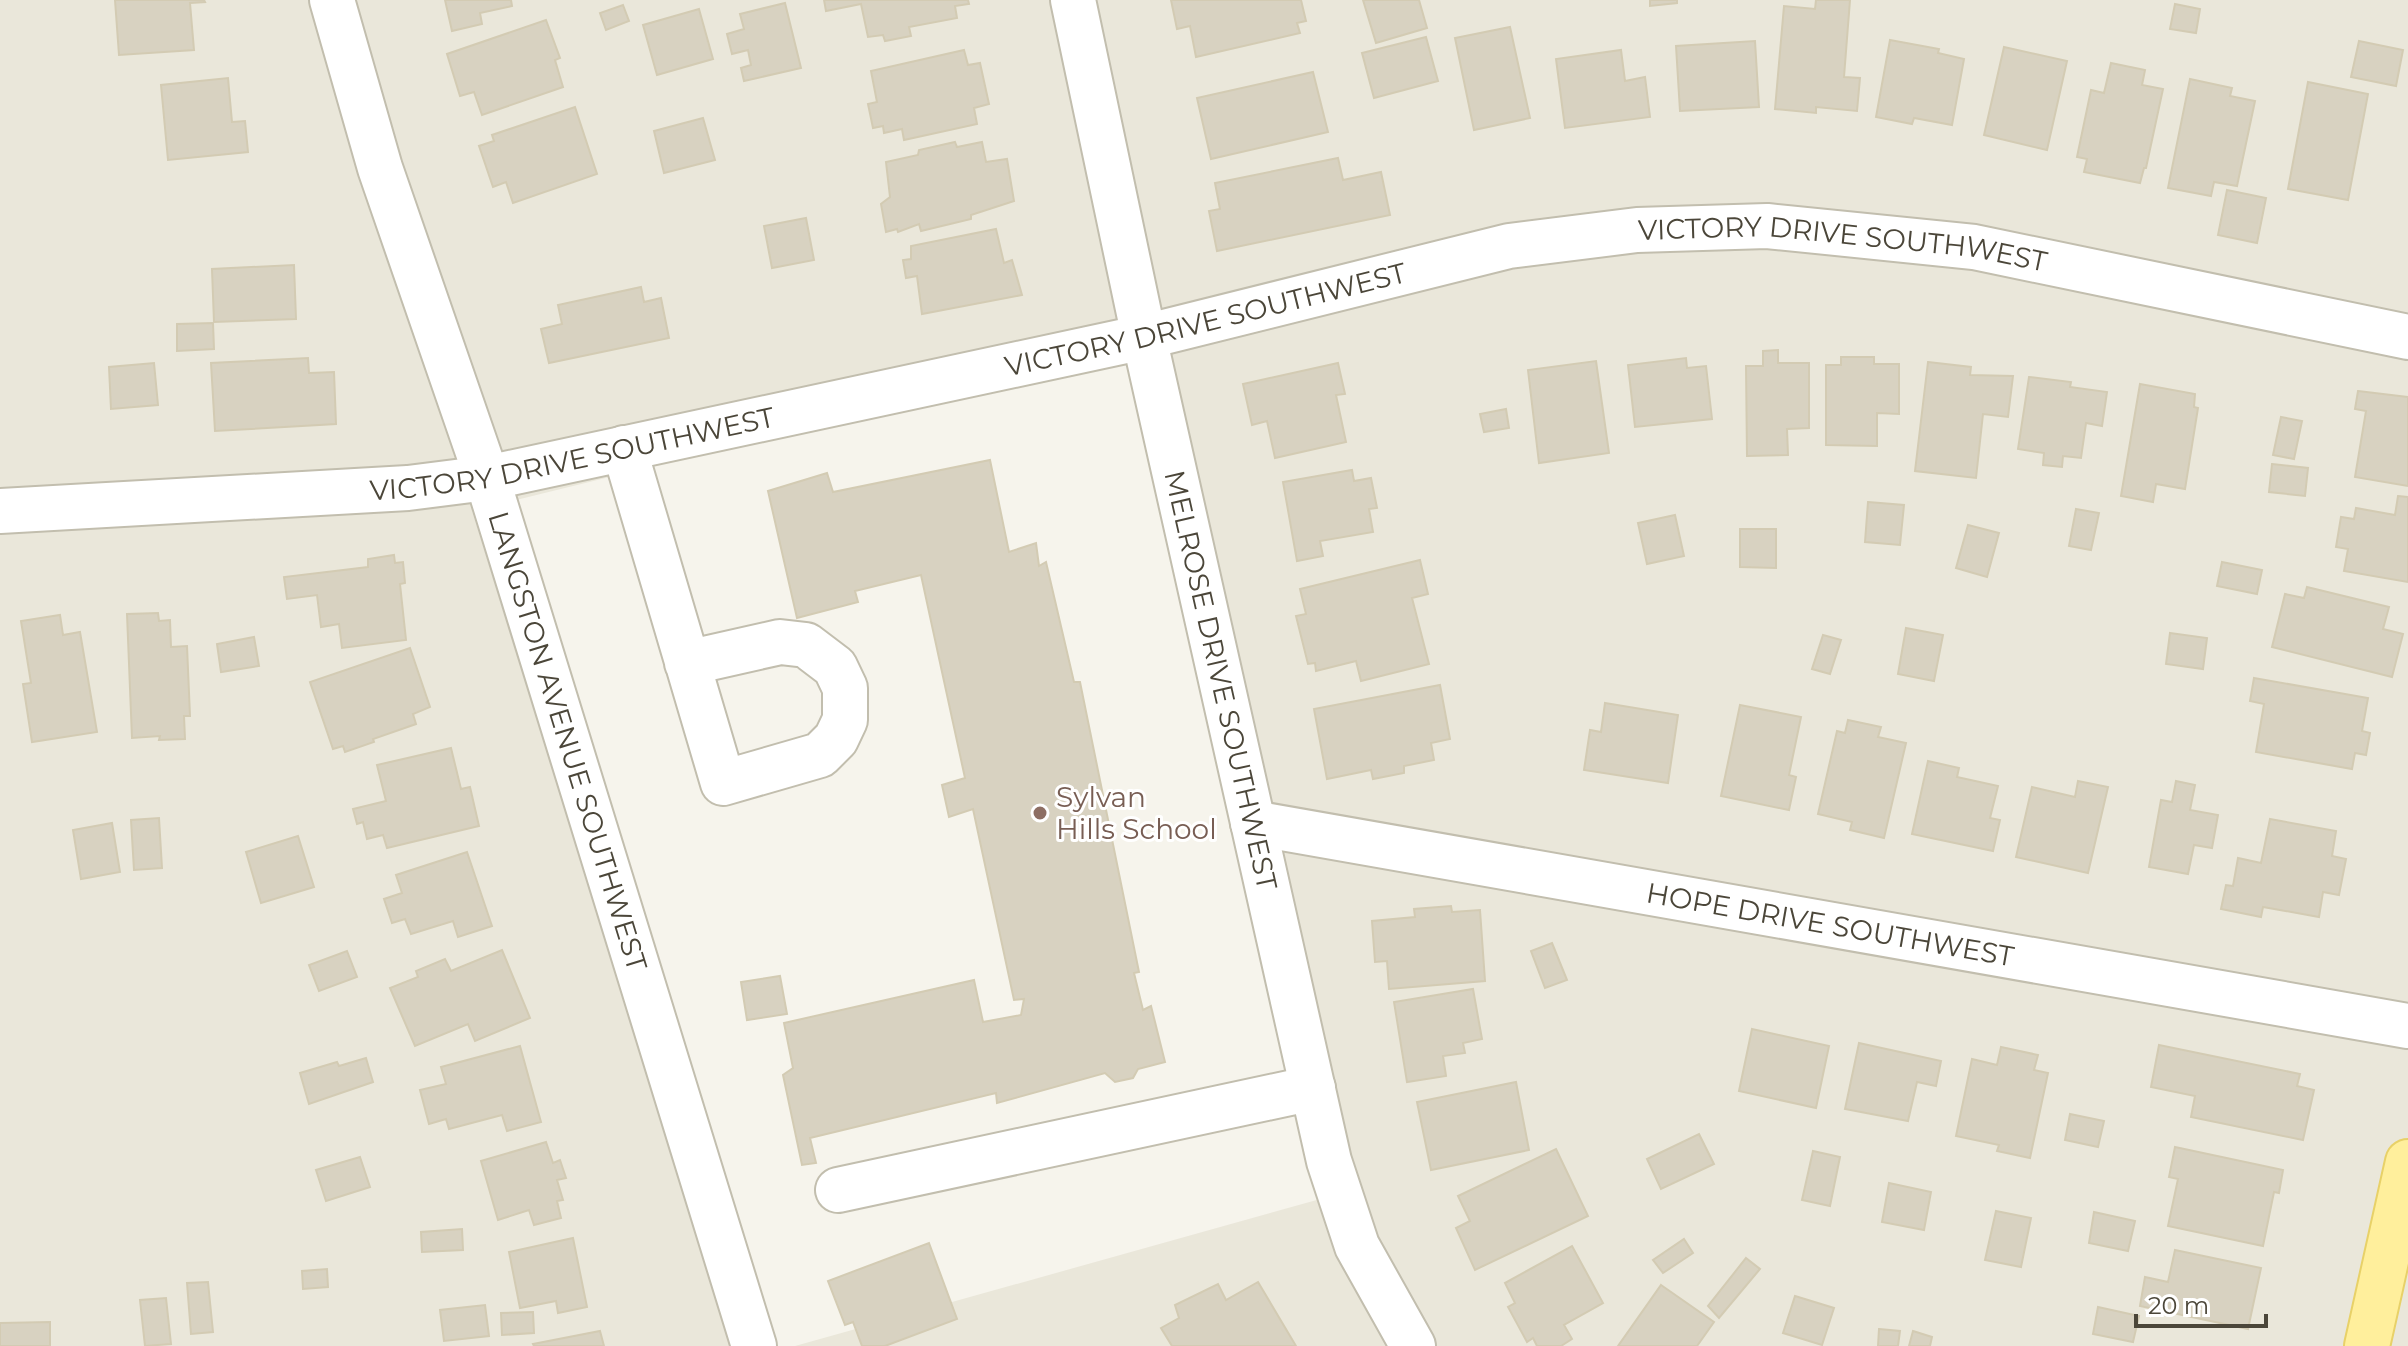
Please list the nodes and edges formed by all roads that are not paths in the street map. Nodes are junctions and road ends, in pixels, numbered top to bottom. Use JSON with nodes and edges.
{"nodes":[{"id":1,"x":332,"y":0,"type":"edge"},
{"id":2,"x":1073,"y":0,"type":"edge"},
{"id":3,"x":1144,"y":337,"type":"junction"},
{"id":4,"x":2408,"y":337,"type":"edge"},
{"id":5,"x":624,"y":448,"type":"junction"},
{"id":6,"x":487,"y":478,"type":"junction"},
{"id":7,"x":0,"y":511,"type":"edge"},
{"id":8,"x":687,"y":663,"type":"dead end"},
{"id":9,"x":1253,"y":823,"type":"junction"},
{"id":10,"x":2408,"y":1026,"type":"edge"},
{"id":11,"x":1313,"y":1088,"type":"junction"},
{"id":12,"x":2408,"y":1162,"type":"edge"},
{"id":13,"x":838,"y":1190,"type":"dead end"},
{"id":14,"x":754,"y":1346,"type":"edge"},
{"id":15,"x":1413,"y":1346,"type":"edge"},
{"id":16,"x":2367,"y":1346,"type":"edge"}],
"edges":[{"from":1,"to":6,"type":"street","name":"LANGSTON AVENUE SOUTHWEST"},
{"from":2,"to":3,"type":"street","name":"MELROSE DRIVE SOUTHWEST"},
{"from":3,"to":4,"type":"street","name":"VICTORY DRIVE SOUTHWEST"},
{"from":3,"to":5,"type":"street","name":"VICTORY DRIVE SOUTHWEST"},
{"from":3,"to":9,"type":"street","name":"MELROSE DRIVE SOUTHWEST"},
{"from":5,"to":6,"type":"street","name":"VICTORY DRIVE SOUTHWEST"},
{"from":5,"to":8,"type":"street"},
{"from":6,"to":7,"type":"street","name":"VICTORY DRIVE SOUTHWEST"},
{"from":6,"to":14,"type":"street","name":"LANGSTON AVENUE SOUTHWEST"},
{"from":9,"to":10,"type":"street","name":"HOPE DRIVE SOUTHWEST"},
{"from":9,"to":11,"type":"street","name":"MELROSE DRIVE SOUTHWEST"},
{"from":11,"to":13,"type":"street"},
{"from":11,"to":15,"type":"street","name":"MELROSE DRIVE SOUTHWEST"},
{"from":12,"to":16,"type":"main road"}]}
